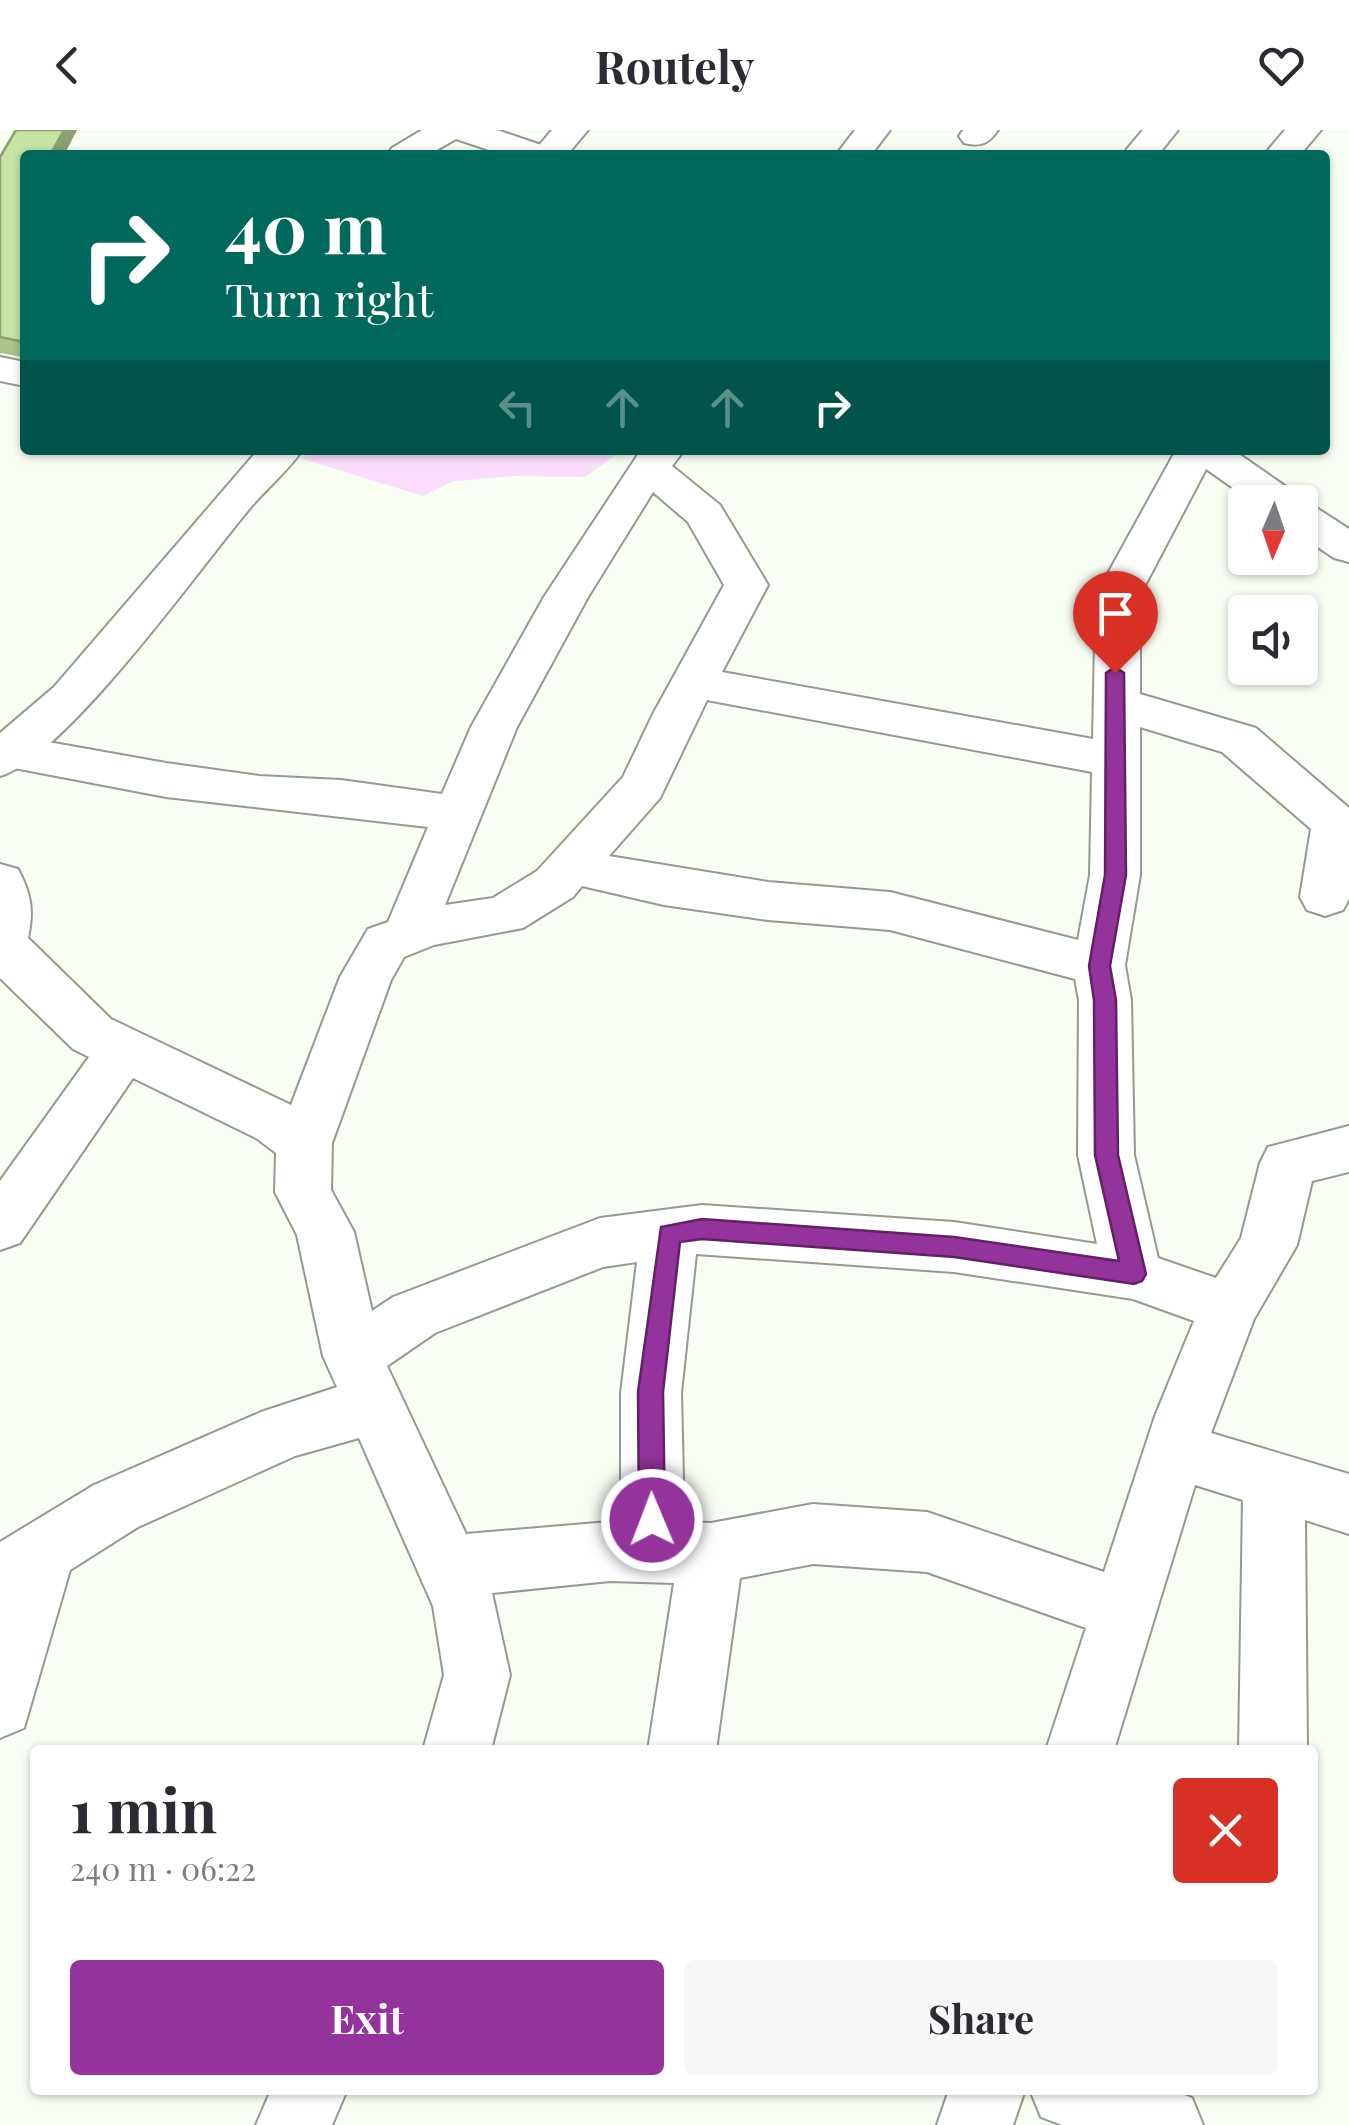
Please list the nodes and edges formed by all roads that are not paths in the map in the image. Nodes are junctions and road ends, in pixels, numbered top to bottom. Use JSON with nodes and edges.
{"nodes":[{"id":1,"x":446,"y":130,"type":"edge"},
{"id":2,"x":464,"y":130,"type":"edge"},
{"id":3,"x":873,"y":130,"type":"edge"},
{"id":4,"x":1161,"y":130,"type":"edge"},
{"id":5,"x":1304,"y":130,"type":"edge"},
{"id":6,"x":559,"y":148,"type":"edge"},
{"id":7,"x":412,"y":150,"type":"edge"},
{"id":8,"x":857,"y":150,"type":"edge"},
{"id":9,"x":1143,"y":150,"type":"edge"},
{"id":10,"x":1286,"y":150,"type":"edge"},
{"id":11,"x":277,"y":455,"type":"edge"},
{"id":12,"x":1193,"y":455,"type":"edge"},
{"id":13,"x":1213,"y":455,"type":"edge"},
{"id":14,"x":656,"y":458,"type":"edge"},
{"id":15,"x":1256,"y":485,"type":"edge"},
{"id":16,"x":1318,"y":528,"type":"edge"},
{"id":17,"x":1349,"y":548,"type":"edge"},
{"id":18,"x":694,"y":682,"type":"junction"},
{"id":19,"x":1115,"y":704,"type":"junction"},
{"id":20,"x":4,"y":755,"type":"edge"},
{"id":21,"x":1115,"y":760,"type":"junction"},
{"id":22,"x":457,"y":814,"type":"junction"},
{"id":23,"x":572,"y":866,"type":"junction"},
{"id":24,"x":0,"y":882,"type":"edge"},
{"id":25,"x":1325,"y":897,"type":"dead end"},
{"id":26,"x":408,"y":934,"type":"junction"},
{"id":27,"x":6,"y":962,"type":"edge"},
{"id":28,"x":1100,"y":966,"type":"junction"},
{"id":29,"x":124,"y":1049,"type":"junction"},
{"id":30,"x":304,"y":1143,"type":"junction"},
{"id":31,"x":1349,"y":1149,"type":"edge"},
{"id":32,"x":0,"y":1226,"type":"edge"},
{"id":33,"x":670,"y":1234,"type":"junction"},
{"id":34,"x":1134,"y":1274,"type":"junction"},
{"id":35,"x":1229,"y":1308,"type":"junction"},
{"id":36,"x":364,"y":1383,"type":"junction"},
{"id":37,"x":1174,"y":1450,"type":"junction"},
{"id":38,"x":1274,"y":1481,"type":"junction"},
{"id":39,"x":1349,"y":1504,"type":"edge"},
{"id":40,"x":682,"y":1553,"type":"junction"},
{"id":41,"x":22,"y":1565,"type":"edge"},
{"id":42,"x":447,"y":1567,"type":"junction"},
{"id":43,"x":1124,"y":1610,"type":"junction"},
{"id":44,"x":0,"y":1704,"type":"edge"},
{"id":45,"x":458,"y":1745,"type":"edge"},
{"id":46,"x":682,"y":1745,"type":"edge"},
{"id":47,"x":1082,"y":1745,"type":"edge"},
{"id":48,"x":1272,"y":1745,"type":"edge"},
{"id":49,"x":306,"y":2095,"type":"edge"},
{"id":50,"x":985,"y":2095,"type":"edge"},
{"id":51,"x":1082,"y":2095,"type":"edge"},
{"id":52,"x":294,"y":2125,"type":"edge"},
{"id":53,"x":976,"y":2125,"type":"edge"},
{"id":54,"x":1165,"y":2125,"type":"edge"}],
"edges":[{"from":1,"to":7,"type":"street"},
{"from":2,"to":6,"type":"street"},
{"from":3,"to":8,"type":"street"},
{"from":4,"to":9,"type":"street"},
{"from":5,"to":10,"type":"street"},
{"from":11,"to":20,"type":"street"},
{"from":12,"to":19,"type":"street"},
{"from":13,"to":15,"type":"street"},
{"from":14,"to":18,"type":"street"},
{"from":14,"to":22,"type":"street"},
{"from":16,"to":17,"type":"street"},
{"from":18,"to":21,"type":"street"},
{"from":18,"to":23,"type":"street"},
{"from":19,"to":21,"type":"street"},
{"from":19,"to":25,"type":"street"},
{"from":20,"to":22,"type":"street"},
{"from":21,"to":28,"type":"street"},
{"from":22,"to":26,"type":"street"},
{"from":23,"to":26,"type":"street"},
{"from":23,"to":28,"type":"street"},
{"from":24,"to":27,"type":"street"},
{"from":26,"to":30,"type":"street"},
{"from":27,"to":29,"type":"street"},
{"from":28,"to":34,"type":"street"},
{"from":29,"to":30,"type":"street"},
{"from":29,"to":32,"type":"street"},
{"from":30,"to":36,"type":"street"},
{"from":31,"to":35,"type":"street"},
{"from":33,"to":34,"type":"street"},
{"from":33,"to":36,"type":"street"},
{"from":33,"to":40,"type":"street"},
{"from":34,"to":35,"type":"street"},
{"from":35,"to":37,"type":"street"},
{"from":36,"to":41,"type":"street"},
{"from":36,"to":42,"type":"street"},
{"from":37,"to":38,"type":"street"},
{"from":37,"to":43,"type":"street"},
{"from":38,"to":39,"type":"street"},
{"from":38,"to":48,"type":"street"},
{"from":40,"to":42,"type":"street"},
{"from":40,"to":43,"type":"street"},
{"from":40,"to":46,"type":"street"},
{"from":41,"to":44,"type":"street"},
{"from":42,"to":45,"type":"street"},
{"from":43,"to":47,"type":"street"},
{"from":49,"to":52,"type":"street"},
{"from":50,"to":53,"type":"street"},
{"from":51,"to":54,"type":"street"}]}
